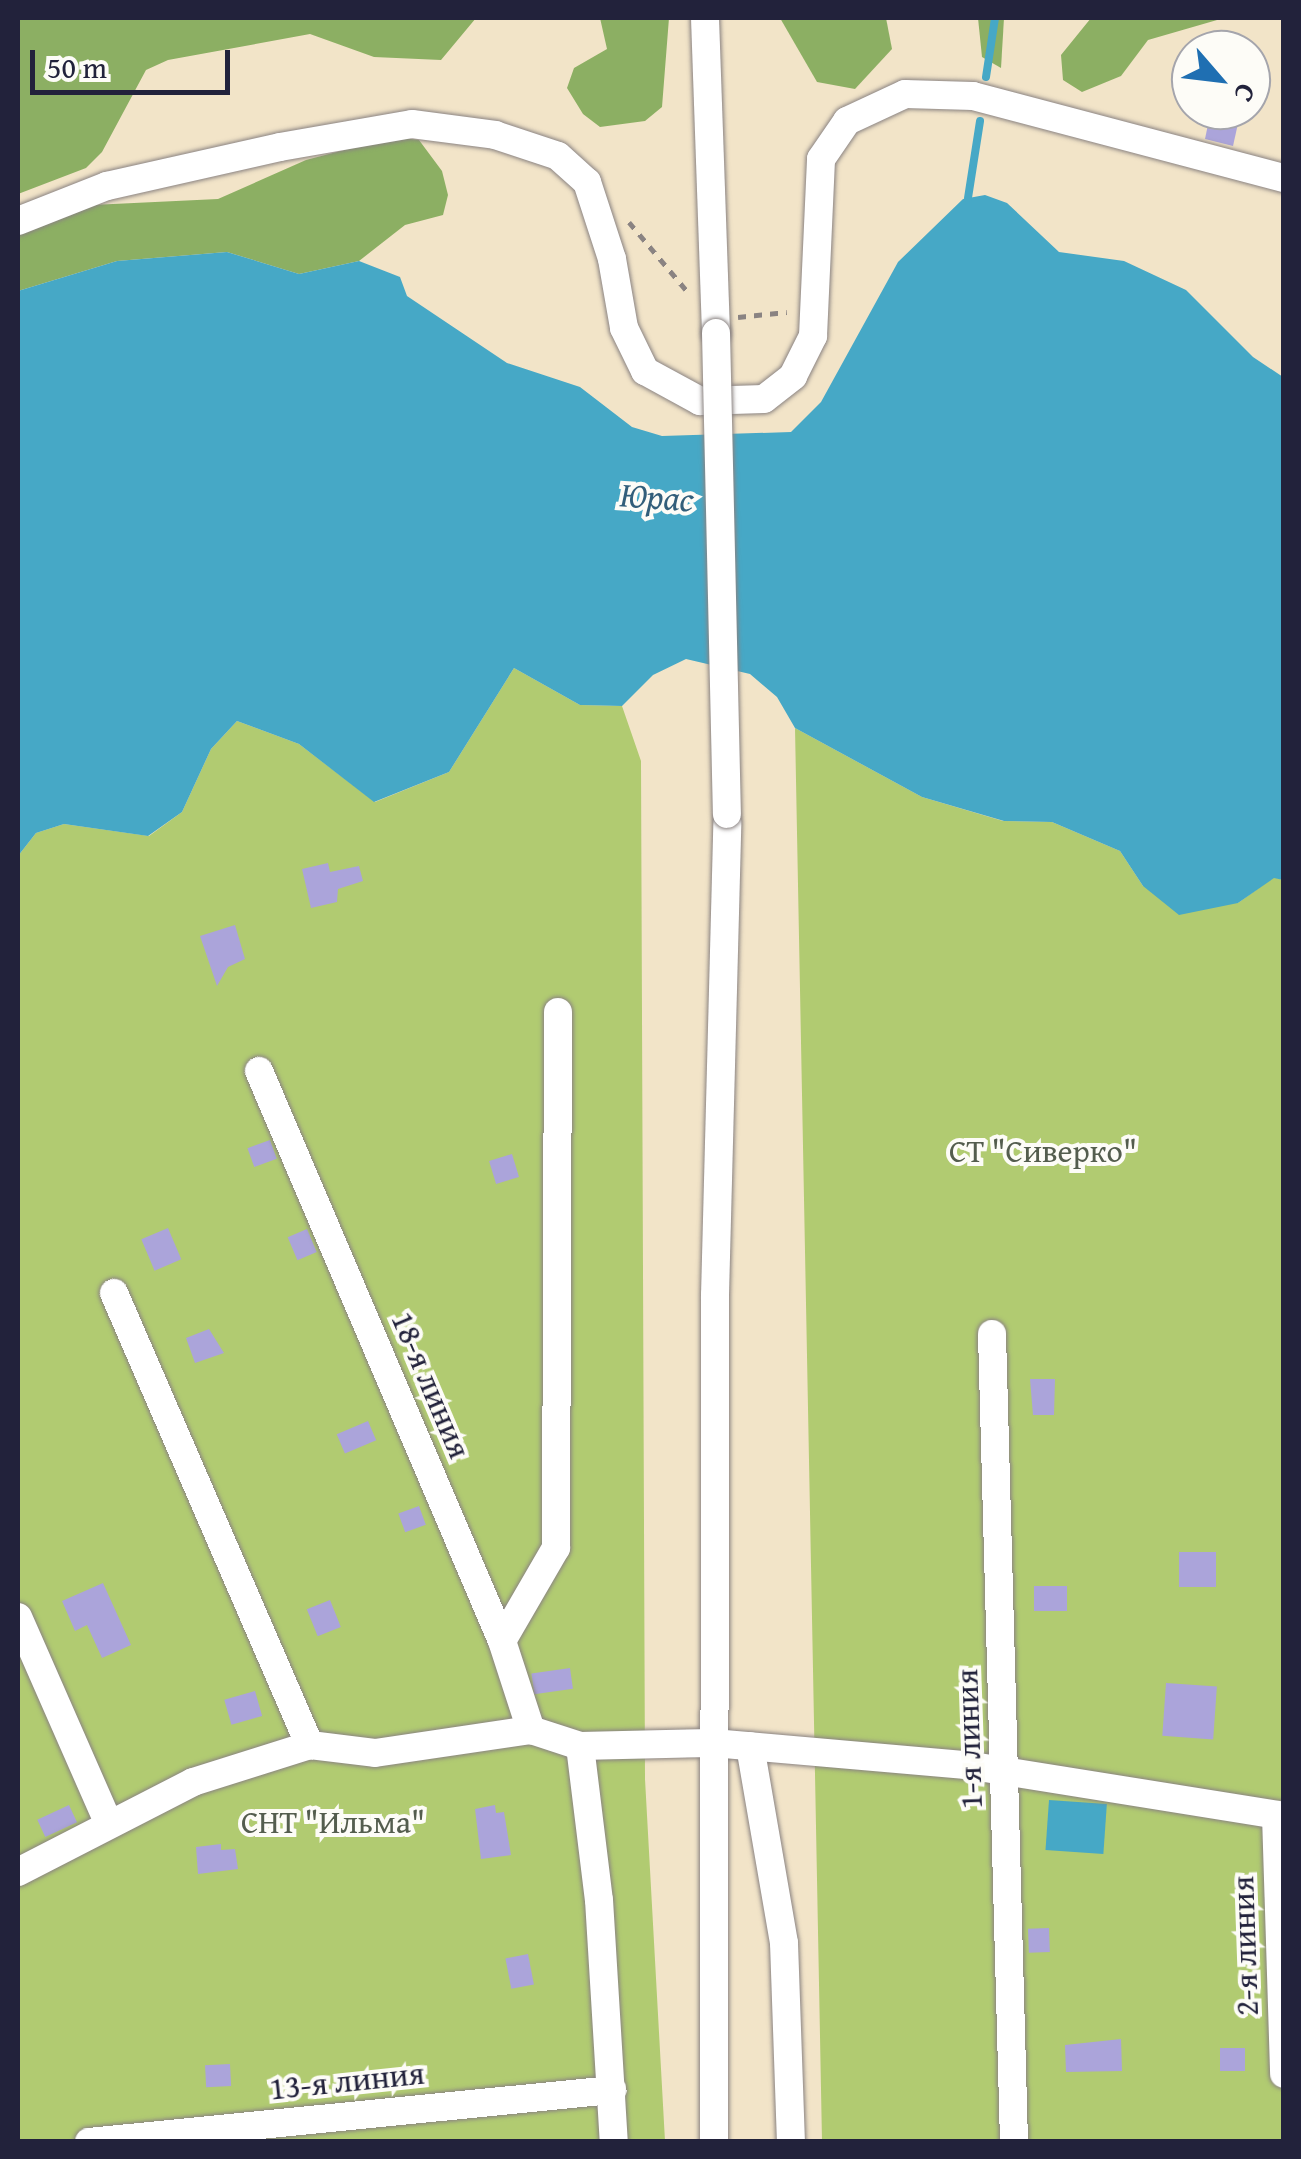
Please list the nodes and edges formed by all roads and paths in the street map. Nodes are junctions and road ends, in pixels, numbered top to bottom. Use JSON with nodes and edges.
{"nodes":[{"id":1,"x":705,"y":18,"type":"edge"},
{"id":2,"x":1284,"y":178,"type":"edge"},
{"id":3,"x":624,"y":217,"type":"dead end"},
{"id":4,"x":18,"y":221,"type":"edge"},
{"id":5,"x":786,"y":312,"type":"dead end"},
{"id":6,"x":725,"y":325,"type":"junction"},
{"id":7,"x":558,"y":1012,"type":"dead end"},
{"id":8,"x":259,"y":1071,"type":"dead end"},
{"id":9,"x":114,"y":1293,"type":"dead end"},
{"id":10,"x":992,"y":1334,"type":"dead end"},
{"id":11,"x":18,"y":1617,"type":"edge"},
{"id":12,"x":502,"y":1641,"type":"junction"},
{"id":13,"x":531,"y":1730,"type":"junction"},
{"id":14,"x":713,"y":1743,"type":"junction"},
{"id":15,"x":310,"y":1745,"type":"junction"},
{"id":16,"x":580,"y":1746,"type":"junction"},
{"id":17,"x":750,"y":1746,"type":"junction"},
{"id":18,"x":1005,"y":1772,"type":"junction"},
{"id":19,"x":1280,"y":1815,"type":"edge"},
{"id":20,"x":108,"y":1822,"type":"junction"},
{"id":21,"x":18,"y":1872,"type":"edge"},
{"id":22,"x":1284,"y":2074,"type":"edge"},
{"id":23,"x":612,"y":2090,"type":"junction"},
{"id":24,"x":89,"y":2142,"type":"edge"},
{"id":25,"x":614,"y":2142,"type":"edge"},
{"id":26,"x":714,"y":2142,"type":"edge"},
{"id":27,"x":791,"y":2142,"type":"edge"},
{"id":28,"x":1014,"y":2142,"type":"edge"}],
"edges":[{"from":1,"to":6,"type":"street"},
{"from":2,"to":4,"type":"street"},
{"from":3,"to":6,"type":"path"},
{"from":5,"to":6,"type":"path"},
{"from":6,"to":14,"type":"street","bridge":true},
{"from":7,"to":12,"type":"street"},
{"from":8,"to":12,"type":"street","name":"18-я линия"},
{"from":9,"to":15,"type":"street"},
{"from":10,"to":18,"type":"street","name":"1-я линия"},
{"from":11,"to":20,"type":"street"},
{"from":12,"to":13,"type":"street","name":"18-я линия"},
{"from":13,"to":15,"type":"street"},
{"from":13,"to":16,"type":"street"},
{"from":14,"to":16,"type":"street"},
{"from":14,"to":17,"type":"street"},
{"from":14,"to":26,"type":"street"},
{"from":15,"to":20,"type":"street"},
{"from":16,"to":23,"type":"street"},
{"from":17,"to":18,"type":"street"},
{"from":17,"to":27,"type":"street"},
{"from":18,"to":19,"type":"street"},
{"from":18,"to":28,"type":"street","name":"1-я линия"},
{"from":19,"to":22,"type":"street","name":"2-я линия"},
{"from":20,"to":21,"type":"street"},
{"from":23,"to":24,"type":"street","name":"13-я линия"},
{"from":23,"to":25,"type":"street"}]}
